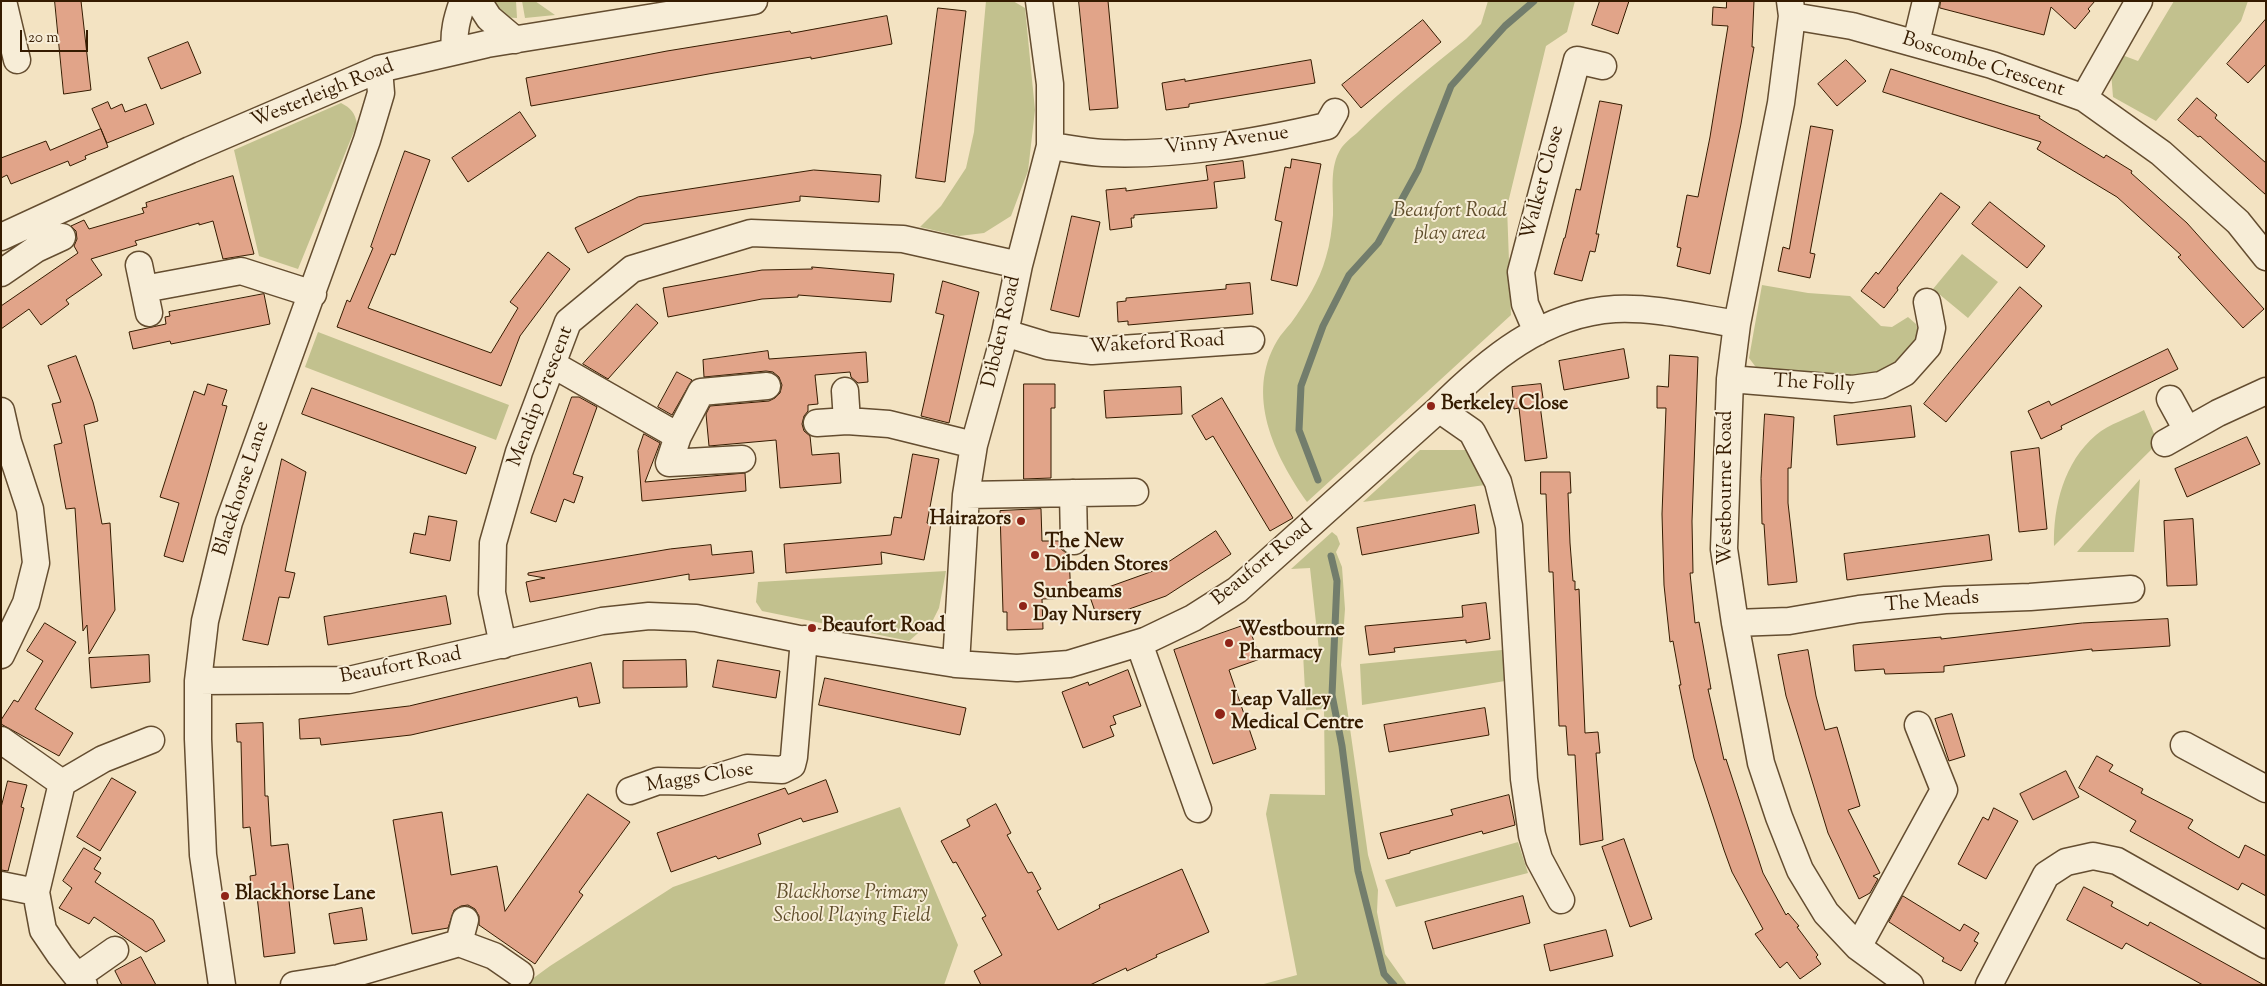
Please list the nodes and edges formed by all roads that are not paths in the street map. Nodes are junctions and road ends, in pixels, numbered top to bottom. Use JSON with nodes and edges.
{"nodes":[{"id":1,"x":3,"y":1,"type":"edge"},
{"id":2,"x":463,"y":1,"type":"edge"},
{"id":3,"x":478,"y":1,"type":"edge"},
{"id":4,"x":754,"y":1,"type":"edge"},
{"id":5,"x":1039,"y":1,"type":"edge"},
{"id":6,"x":1926,"y":1,"type":"edge"},
{"id":7,"x":2139,"y":1,"type":"edge"},
{"id":8,"x":726,"y":4,"type":"edge"},
{"id":9,"x":1791,"y":9,"type":"edge"},
{"id":10,"x":515,"y":40,"type":"junction"},
{"id":11,"x":1916,"y":43,"type":"junction"},
{"id":12,"x":455,"y":50,"type":"junction"},
{"id":13,"x":17,"y":60,"type":"dead end"},
{"id":14,"x":1603,"y":66,"type":"dead end"},
{"id":15,"x":379,"y":69,"type":"junction"},
{"id":16,"x":2084,"y":98,"type":"junction"},
{"id":17,"x":1334,"y":112,"type":"dead end"},
{"id":18,"x":1050,"y":146,"type":"junction"},
{"id":19,"x":1,"y":237,"type":"edge"},
{"id":20,"x":62,"y":237,"type":"dead end"},
{"id":21,"x":2266,"y":256,"type":"edge"},
{"id":22,"x":1019,"y":265,"type":"junction"},
{"id":23,"x":1,"y":273,"type":"edge"},
{"id":24,"x":144,"y":289,"type":"dead end"},
{"id":25,"x":313,"y":294,"type":"junction"},
{"id":26,"x":1927,"y":302,"type":"dead end"},
{"id":27,"x":1737,"y":324,"type":"junction"},
{"id":28,"x":1537,"y":332,"type":"junction"},
{"id":29,"x":1005,"y":333,"type":"junction"},
{"id":30,"x":1251,"y":340,"type":"dead end"},
{"id":31,"x":552,"y":364,"type":"junction"},
{"id":32,"x":1730,"y":379,"type":"junction"},
{"id":33,"x":767,"y":386,"type":"dead end"},
{"id":34,"x":845,"y":391,"type":"dead end"},
{"id":35,"x":2266,"y":391,"type":"edge"},
{"id":36,"x":2170,"y":399,"type":"dead end"},
{"id":37,"x":1439,"y":409,"type":"junction"},
{"id":38,"x":1,"y":411,"type":"edge"},
{"id":39,"x":847,"y":421,"type":"junction"},
{"id":40,"x":817,"y":423,"type":"dead end"},
{"id":41,"x":678,"y":436,"type":"junction"},
{"id":42,"x":4,"y":443,"type":"edge"},
{"id":43,"x":974,"y":445,"type":"junction"},
{"id":44,"x":742,"y":459,"type":"dead end"},
{"id":45,"x":1135,"y":492,"type":"dead end"},
{"id":46,"x":1073,"y":493,"type":"junction"},
{"id":47,"x":966,"y":495,"type":"junction"},
{"id":48,"x":1074,"y":541,"type":"dead end"},
{"id":49,"x":2131,"y":589,"type":"dead end"},
{"id":50,"x":1735,"y":623,"type":"junction"},
{"id":51,"x":804,"y":639,"type":"junction"},
{"id":52,"x":1138,"y":643,"type":"junction"},
{"id":53,"x":503,"y":645,"type":"junction"},
{"id":54,"x":1,"y":655,"type":"edge"},
{"id":55,"x":956,"y":664,"type":"junction"},
{"id":56,"x":198,"y":681,"type":"junction"},
{"id":57,"x":1918,"y":725,"type":"dead end"},
{"id":58,"x":1,"y":740,"type":"edge"},
{"id":59,"x":151,"y":740,"type":"dead end"},
{"id":60,"x":2184,"y":745,"type":"dead end"},
{"id":61,"x":62,"y":783,"type":"junction"},
{"id":62,"x":2266,"y":789,"type":"edge"},
{"id":63,"x":630,"y":791,"type":"dead end"},
{"id":64,"x":1198,"y":809,"type":"dead end"},
{"id":65,"x":1,"y":885,"type":"edge"},
{"id":66,"x":36,"y":892,"type":"junction"},
{"id":67,"x":1561,"y":900,"type":"dead end"},
{"id":68,"x":2266,"y":945,"type":"edge"},
{"id":69,"x":1858,"y":947,"type":"junction"},
{"id":70,"x":115,"y":950,"type":"dead end"},
{"id":71,"x":520,"y":974,"type":"dead end"},
{"id":72,"x":387,"y":975,"type":"edge"},
{"id":73,"x":81,"y":980,"type":"edge"},
{"id":74,"x":222,"y":985,"type":"edge"},
{"id":75,"x":294,"y":985,"type":"edge"},
{"id":76,"x":1910,"y":985,"type":"edge"},
{"id":77,"x":1989,"y":985,"type":"edge"}],
"edges":[{"from":1,"to":13,"type":"street"},
{"from":2,"to":12,"type":"street"},
{"from":3,"to":10,"type":"street"},
{"from":4,"to":8,"type":"street","name":"Westerleigh Road"},
{"from":5,"to":18,"type":"street","name":"Dibden Road"},
{"from":6,"to":11,"type":"street"},
{"from":7,"to":16,"type":"street"},
{"from":8,"to":10,"type":"street","name":"Westerleigh Road"},
{"from":9,"to":11,"type":"street","name":"Boscombe Crescent"},
{"from":9,"to":27,"type":"street","name":"Westbourne Road"},
{"from":10,"to":12,"type":"street","name":"Westerleigh Road"},
{"from":11,"to":16,"type":"street","name":"Boscombe Crescent"},
{"from":12,"to":15,"type":"street","name":"Westerleigh Road"},
{"from":14,"to":28,"type":"street","name":"Walker Close"},
{"from":15,"to":19,"type":"street","name":"Westerleigh Road"},
{"from":15,"to":25,"type":"street","name":"Blackhorse Lane"},
{"from":16,"to":21,"type":"street","name":"Boscombe Crescent"},
{"from":17,"to":18,"type":"street","name":"Vinny Avenue"},
{"from":18,"to":22,"type":"street","name":"Dibden Road"},
{"from":20,"to":23,"type":"street"},
{"from":22,"to":29,"type":"street","name":"Dibden Road"},
{"from":22,"to":31,"type":"street","name":"Mendip Crescent"},
{"from":24,"to":25,"type":"street"},
{"from":25,"to":56,"type":"street","name":"Blackhorse Lane"},
{"from":26,"to":32,"type":"street","name":"The Folly"},
{"from":27,"to":28,"type":"street","name":"Beaufort Road"},
{"from":27,"to":32,"type":"street","name":"Westbourne Road"},
{"from":28,"to":37,"type":"street","name":"Beaufort Road"},
{"from":29,"to":30,"type":"street","name":"Wakeford Road"},
{"from":29,"to":43,"type":"street","name":"Dibden Road"},
{"from":31,"to":41,"type":"street"},
{"from":31,"to":53,"type":"street","name":"Mendip Crescent"},
{"from":32,"to":50,"type":"street","name":"Westbourne Road"},
{"from":33,"to":41,"type":"street"},
{"from":34,"to":39,"type":"street"},
{"from":35,"to":36,"type":"street"},
{"from":37,"to":52,"type":"street","name":"Beaufort Road"},
{"from":37,"to":67,"type":"street"},
{"from":38,"to":42,"type":"street"},
{"from":39,"to":40,"type":"street"},
{"from":39,"to":43,"type":"street"},
{"from":41,"to":44,"type":"street"},
{"from":42,"to":54,"type":"street"},
{"from":43,"to":47,"type":"street","name":"Dibden Road"},
{"from":45,"to":46,"type":"street"},
{"from":46,"to":47,"type":"street"},
{"from":46,"to":48,"type":"street"},
{"from":47,"to":55,"type":"street","name":"Dibden Road"},
{"from":49,"to":50,"type":"street","name":"The Meads"},
{"from":50,"to":69,"type":"street","name":"Westbourne Road"},
{"from":51,"to":53,"type":"street","name":"Beaufort Road"},
{"from":51,"to":55,"type":"street","name":"Beaufort Road"},
{"from":51,"to":63,"type":"street","name":"Maggs Close"},
{"from":52,"to":55,"type":"street","name":"Beaufort Road"},
{"from":52,"to":64,"type":"street"},
{"from":53,"to":56,"type":"street","name":"Beaufort Road"},
{"from":56,"to":74,"type":"street","name":"Blackhorse Lane"},
{"from":57,"to":69,"type":"street"},
{"from":58,"to":61,"type":"street"},
{"from":59,"to":61,"type":"street"},
{"from":60,"to":62,"type":"street"},
{"from":61,"to":66,"type":"street"},
{"from":65,"to":66,"type":"street"},
{"from":66,"to":73,"type":"street"},
{"from":68,"to":77,"type":"street"},
{"from":69,"to":76,"type":"street","name":"Westbourne Road"},
{"from":70,"to":73,"type":"street"},
{"from":71,"to":72,"type":"street"},
{"from":72,"to":75,"type":"street"}]}
